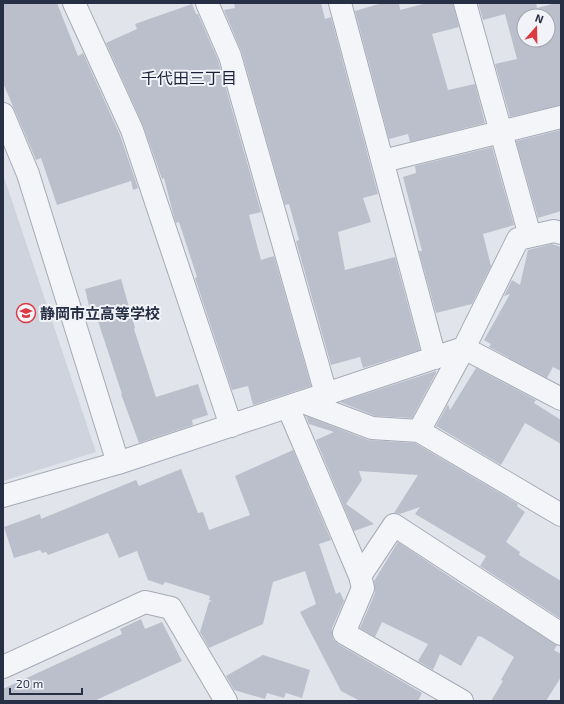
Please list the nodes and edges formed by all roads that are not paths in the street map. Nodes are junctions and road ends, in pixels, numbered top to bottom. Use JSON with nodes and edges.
{"nodes":[{"id":1,"x":74,"y":3,"type":"edge"},
{"id":2,"x":207,"y":3,"type":"edge"},
{"id":3,"x":340,"y":3,"type":"edge"},
{"id":4,"x":465,"y":3,"type":"edge"},
{"id":5,"x":3,"y":114,"type":"edge"},
{"id":6,"x":561,"y":117,"type":"edge"},
{"id":7,"x":501,"y":132,"type":"junction"},
{"id":8,"x":383,"y":161,"type":"junction"},
{"id":9,"x":561,"y":233,"type":"edge"},
{"id":10,"x":530,"y":236,"type":"junction"},
{"id":11,"x":464,"y":348,"type":"junction"},
{"id":12,"x":435,"y":358,"type":"junction"},
{"id":13,"x":326,"y":394,"type":"junction"},
{"id":14,"x":561,"y":399,"type":"edge"},
{"id":15,"x":295,"y":404,"type":"junction"},
{"id":16,"x":231,"y":426,"type":"junction"},
{"id":17,"x":420,"y":431,"type":"junction"},
{"id":18,"x":118,"y":463,"type":"junction"},
{"id":19,"x":3,"y":496,"type":"edge"},
{"id":20,"x":561,"y":515,"type":"edge"},
{"id":21,"x":360,"y":576,"type":"junction"},
{"id":22,"x":561,"y":634,"type":"edge"},
{"id":23,"x":3,"y":667,"type":"edge"},
{"id":24,"x":226,"y":701,"type":"edge"},
{"id":25,"x":462,"y":701,"type":"edge"}],
"edges":[{"from":1,"to":16,"type":"street"},
{"from":2,"to":13,"type":"street"},
{"from":3,"to":8,"type":"street"},
{"from":4,"to":7,"type":"street"},
{"from":5,"to":18,"type":"street"},
{"from":6,"to":7,"type":"street"},
{"from":7,"to":8,"type":"street"},
{"from":7,"to":10,"type":"street"},
{"from":8,"to":12,"type":"street"},
{"from":9,"to":10,"type":"street"},
{"from":10,"to":11,"type":"street"},
{"from":11,"to":12,"type":"street"},
{"from":11,"to":14,"type":"street"},
{"from":11,"to":17,"type":"street"},
{"from":12,"to":13,"type":"street"},
{"from":13,"to":15,"type":"street"},
{"from":15,"to":16,"type":"street"},
{"from":15,"to":17,"type":"street"},
{"from":15,"to":21,"type":"street"},
{"from":16,"to":18,"type":"street"},
{"from":17,"to":20,"type":"street"},
{"from":18,"to":19,"type":"street"},
{"from":21,"to":22,"type":"street"},
{"from":21,"to":25,"type":"street"},
{"from":23,"to":24,"type":"street"}]}
